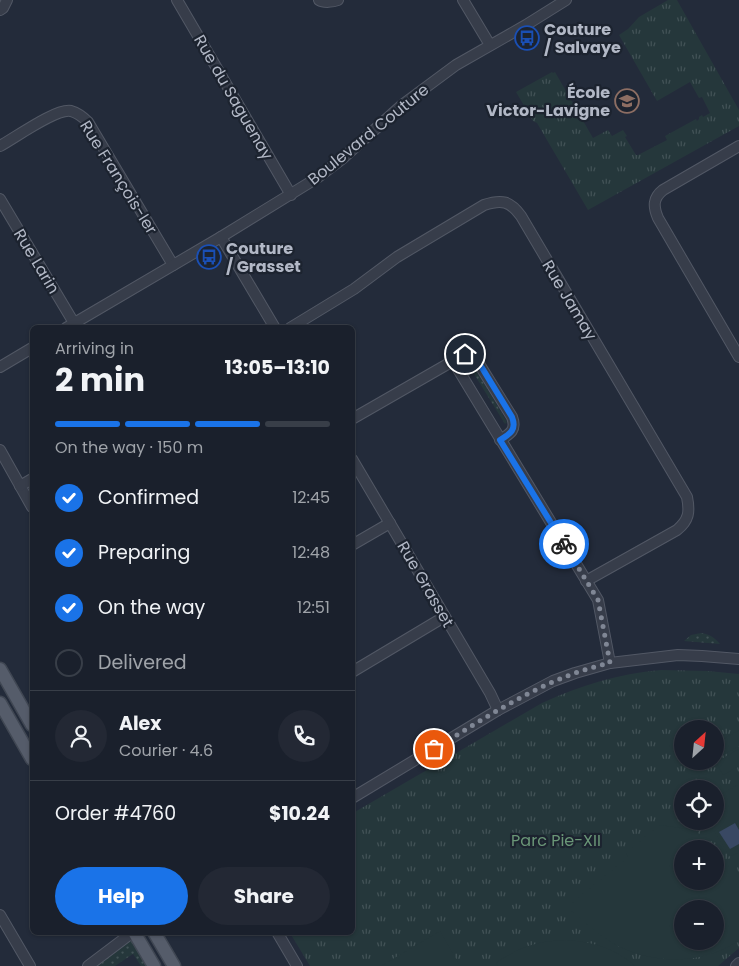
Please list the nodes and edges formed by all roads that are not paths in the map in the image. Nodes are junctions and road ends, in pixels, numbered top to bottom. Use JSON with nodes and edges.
{"nodes":[{"id":1,"x":7,"y":0,"type":"edge"},
{"id":2,"x":177,"y":0,"type":"edge"},
{"id":3,"x":319,"y":0,"type":"edge"},
{"id":4,"x":338,"y":0,"type":"edge"},
{"id":5,"x":463,"y":0,"type":"edge"},
{"id":6,"x":566,"y":0,"type":"edge"},
{"id":7,"x":0,"y":10,"type":"edge"},
{"id":8,"x":490,"y":45,"type":"junction"},
{"id":9,"x":0,"y":146,"type":"edge"},
{"id":10,"x":739,"y":146,"type":"edge"},
{"id":11,"x":292,"y":194,"type":"junction"},
{"id":12,"x":0,"y":199,"type":"edge"},
{"id":13,"x":222,"y":238,"type":"junction"},
{"id":14,"x":173,"y":265,"type":"junction"},
{"id":15,"x":70,"y":325,"type":"edge"},
{"id":16,"x":273,"y":325,"type":"edge"},
{"id":17,"x":295,"y":325,"type":"edge"},
{"id":18,"x":30,"y":349,"type":"edge"},
{"id":19,"x":739,"y":357,"type":"edge"},
{"id":20,"x":453,"y":361,"type":"junction"},
{"id":21,"x":0,"y":367,"type":"edge"},
{"id":22,"x":355,"y":417,"type":"edge"},
{"id":23,"x":500,"y":440,"type":"junction"},
{"id":24,"x":0,"y":450,"type":"edge"},
{"id":25,"x":355,"y":464,"type":"edge"},
{"id":26,"x":30,"y":480,"type":"edge"},
{"id":27,"x":20,"y":486,"type":"junction"},
{"id":28,"x":30,"y":504,"type":"edge"},
{"id":29,"x":390,"y":523,"type":"junction"},
{"id":30,"x":355,"y":543,"type":"edge"},
{"id":31,"x":586,"y":582,"type":"junction"},
{"id":32,"x":444,"y":617,"type":"junction"},
{"id":33,"x":739,"y":659,"type":"edge"},
{"id":34,"x":610,"y":663,"type":"junction"},
{"id":35,"x":0,"y":669,"type":"edge"},
{"id":36,"x":355,"y":670,"type":"edge"},
{"id":37,"x":0,"y":703,"type":"edge"},
{"id":38,"x":498,"y":710,"type":"junction"},
{"id":39,"x":30,"y":722,"type":"edge"},
{"id":40,"x":30,"y":756,"type":"edge"},
{"id":41,"x":355,"y":796,"type":"edge"},
{"id":42,"x":0,"y":915,"type":"edge"},
{"id":43,"x":129,"y":935,"type":"edge"},
{"id":44,"x":135,"y":935,"type":"edge"},
{"id":45,"x":156,"y":935,"type":"edge"},
{"id":46,"x":279,"y":935,"type":"edge"},
{"id":47,"x":739,"y":964,"type":"edge"},
{"id":48,"x":30,"y":966,"type":"edge"},
{"id":49,"x":88,"y":966,"type":"edge"},
{"id":50,"x":154,"y":966,"type":"edge"},
{"id":51,"x":174,"y":966,"type":"edge"},
{"id":52,"x":297,"y":966,"type":"edge"},
{"id":53,"x":736,"y":966,"type":"edge"}],
"edges":[{"from":1,"to":7,"type":"street"},
{"from":2,"to":11,"type":"street","name":"Rue du Saguenay"},
{"from":3,"to":4,"type":"street"},
{"from":5,"to":8,"type":"street"},
{"from":6,"to":8,"type":"street","name":"Boulevard Couture"},
{"from":8,"to":11,"type":"street","name":"Boulevard Couture"},
{"from":9,"to":14,"type":"street","name":"Rue François-Ier"},
{"from":10,"to":19,"type":"street"},
{"from":11,"to":13,"type":"street","name":"Boulevard Couture"},
{"from":12,"to":15,"type":"street","name":"Rue Larin"},
{"from":13,"to":14,"type":"street","name":"Boulevard Couture"},
{"from":13,"to":16,"type":"street"},
{"from":14,"to":15,"type":"street","name":"Boulevard Couture"},
{"from":17,"to":31,"type":"street","name":"Rue Jamay"},
{"from":18,"to":21,"type":"street"},
{"from":20,"to":22,"type":"street"},
{"from":20,"to":23,"type":"street"},
{"from":20,"to":23,"type":"street"},
{"from":23,"to":31,"type":"street"},
{"from":24,"to":27,"type":"street"},
{"from":25,"to":29,"type":"street","name":"Rue Grasset"},
{"from":26,"to":27,"type":"street"},
{"from":27,"to":28,"type":"street"},
{"from":29,"to":30,"type":"street"},
{"from":29,"to":32,"type":"street","name":"Rue Grasset"},
{"from":31,"to":34,"type":"street"},
{"from":32,"to":36,"type":"street"},
{"from":32,"to":38,"type":"street","name":"Rue Grasset"},
{"from":33,"to":34,"type":"street"},
{"from":34,"to":38,"type":"street"},
{"from":35,"to":39,"type":"main road"},
{"from":37,"to":40,"type":"main road"},
{"from":38,"to":41,"type":"street"},
{"from":42,"to":48,"type":"street"},
{"from":43,"to":49,"type":"street"},
{"from":44,"to":50,"type":"main road"},
{"from":45,"to":51,"type":"main road"},
{"from":46,"to":52,"type":"street"},
{"from":47,"to":53,"type":"street"}]}
